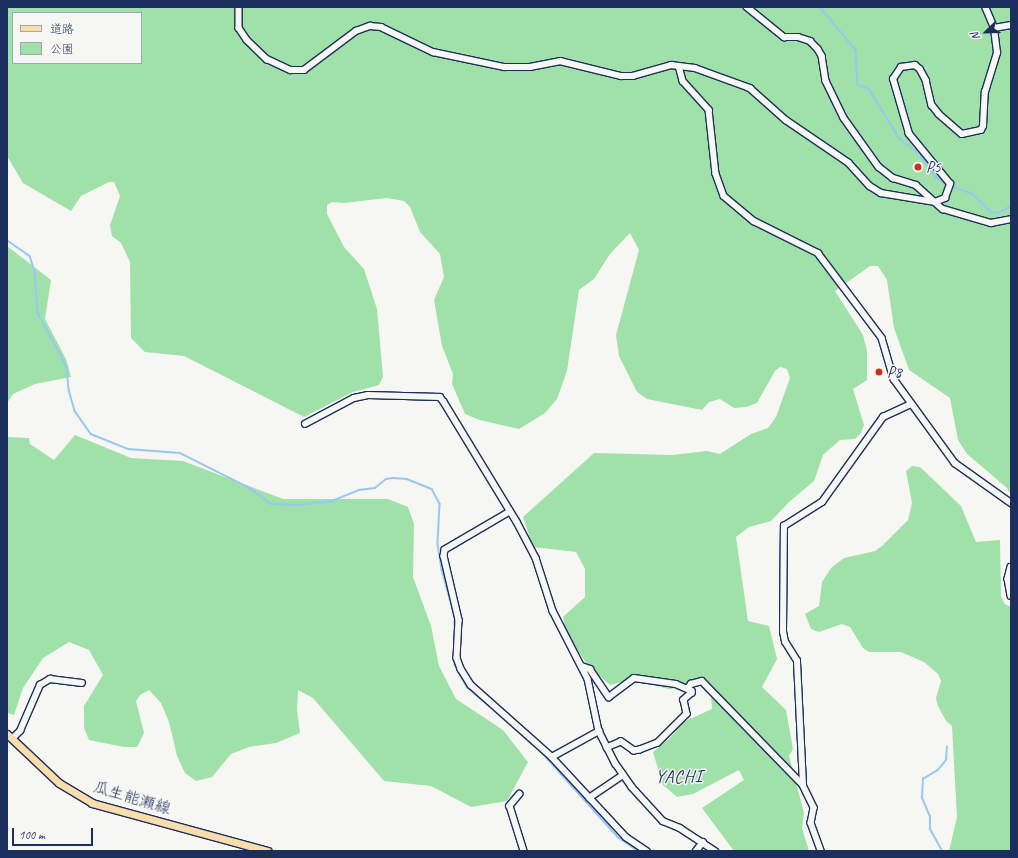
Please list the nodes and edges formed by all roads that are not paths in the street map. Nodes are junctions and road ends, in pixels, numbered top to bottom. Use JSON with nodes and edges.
{"nodes":[{"id":1,"x":239,"y":7,"type":"edge"},
{"id":2,"x":747,"y":7,"type":"edge"},
{"id":3,"x":985,"y":7,"type":"edge"},
{"id":4,"x":1011,"y":25,"type":"edge"},
{"id":5,"x":994,"y":28,"type":"junction"},
{"id":6,"x":679,"y":66,"type":"junction"},
{"id":7,"x":935,"y":202,"type":"junction"},
{"id":8,"x":1011,"y":219,"type":"edge"},
{"id":9,"x":911,"y":404,"type":"junction"},
{"id":10,"x":305,"y":424,"type":"dead end"},
{"id":11,"x":1011,"y":503,"type":"edge"},
{"id":12,"x":510,"y":512,"type":"junction"},
{"id":13,"x":1011,"y":567,"type":"edge"},
{"id":14,"x":1011,"y":596,"type":"edge"},
{"id":15,"x":582,"y":666,"type":"junction"},
{"id":16,"x":82,"y":683,"type":"dead end"},
{"id":17,"x":688,"y":688,"type":"junction"},
{"id":18,"x":599,"y":731,"type":"junction"},
{"id":19,"x":10,"y":736,"type":"edge"},
{"id":20,"x":607,"y":748,"type":"junction"},
{"id":21,"x":552,"y":757,"type":"junction"},
{"id":22,"x":623,"y":775,"type":"junction"},
{"id":23,"x":803,"y":785,"type":"junction"},
{"id":24,"x":520,"y":794,"type":"dead end"},
{"id":25,"x":589,"y":798,"type":"junction"},
{"id":26,"x":703,"y":842,"type":"junction"},
{"id":27,"x":268,"y":851,"type":"edge"},
{"id":28,"x":524,"y":851,"type":"edge"},
{"id":29,"x":647,"y":851,"type":"edge"},
{"id":30,"x":696,"y":851,"type":"edge"},
{"id":31,"x":715,"y":851,"type":"edge"},
{"id":32,"x":821,"y":851,"type":"edge"}],
"edges":[{"from":1,"to":6,"type":"street"},
{"from":2,"to":7,"type":"street"},
{"from":3,"to":5,"type":"street"},
{"from":4,"to":5,"type":"street"},
{"from":5,"to":7,"type":"street"},
{"from":6,"to":7,"type":"street"},
{"from":6,"to":9,"type":"street"},
{"from":7,"to":8,"type":"street"},
{"from":9,"to":11,"type":"street"},
{"from":9,"to":23,"type":"street"},
{"from":10,"to":12,"type":"street"},
{"from":12,"to":15,"type":"street"},
{"from":12,"to":21,"type":"street"},
{"from":13,"to":14,"type":"street"},
{"from":15,"to":17,"type":"street"},
{"from":15,"to":18,"type":"street"},
{"from":16,"to":19,"type":"street"},
{"from":17,"to":20,"type":"street"},
{"from":17,"to":23,"type":"street"},
{"from":18,"to":20,"type":"street"},
{"from":18,"to":21,"type":"street"},
{"from":19,"to":27,"type":"main road","name":"瓜生能瀬線"},
{"from":20,"to":22,"type":"street"},
{"from":21,"to":25,"type":"street"},
{"from":22,"to":25,"type":"street"},
{"from":22,"to":26,"type":"street"},
{"from":23,"to":32,"type":"street"},
{"from":24,"to":28,"type":"street"},
{"from":25,"to":29,"type":"street"},
{"from":26,"to":30,"type":"street"},
{"from":26,"to":31,"type":"street"}]}
